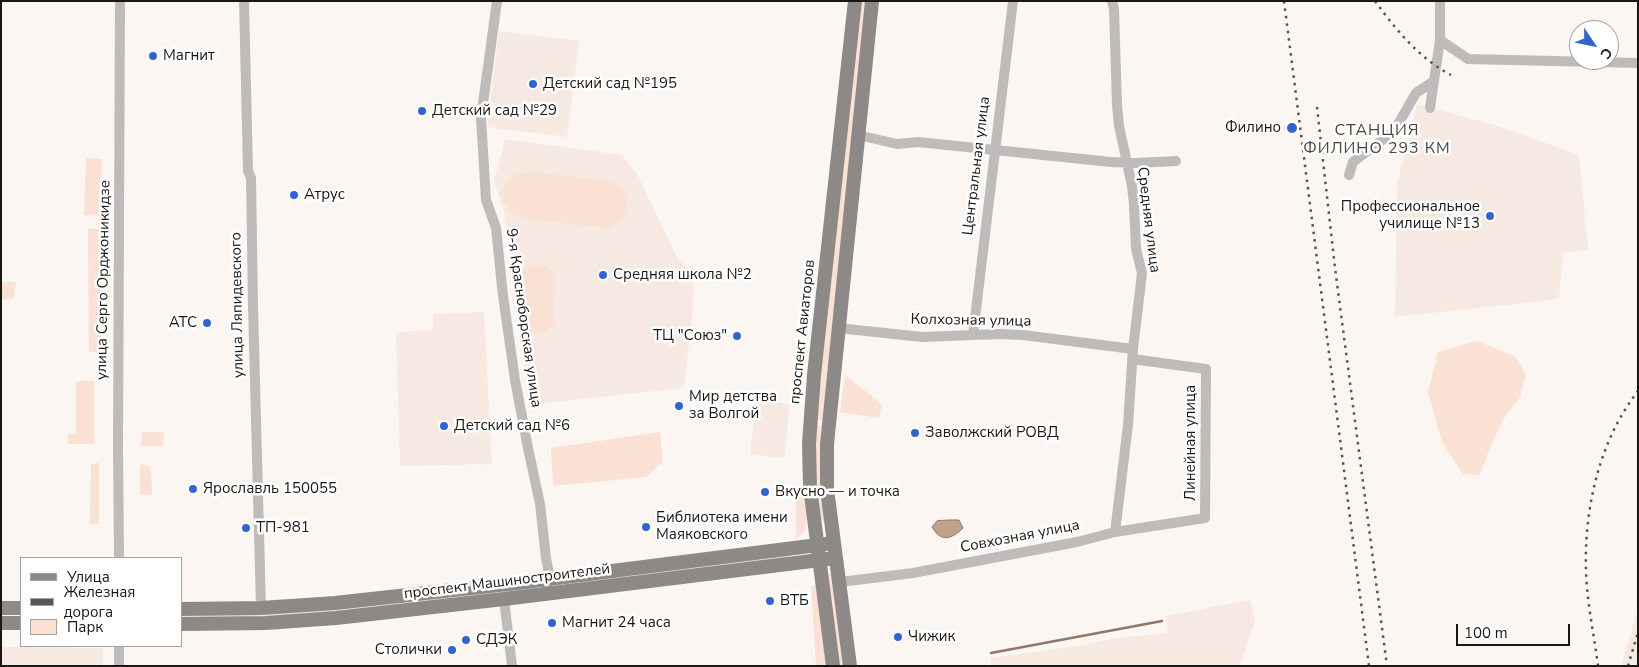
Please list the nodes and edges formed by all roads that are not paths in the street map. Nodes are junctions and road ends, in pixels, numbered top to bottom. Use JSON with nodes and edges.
{"nodes":[{"id":1,"x":120,"y":1,"type":"edge"},
{"id":2,"x":244,"y":1,"type":"edge"},
{"id":3,"x":496,"y":1,"type":"edge"},
{"id":4,"x":855,"y":1,"type":"edge"},
{"id":5,"x":872,"y":1,"type":"edge"},
{"id":6,"x":1013,"y":1,"type":"edge"},
{"id":7,"x":1112,"y":1,"type":"edge"},
{"id":8,"x":1440,"y":1,"type":"edge"},
{"id":9,"x":1440,"y":40,"type":"junction"},
{"id":10,"x":1638,"y":63,"type":"edge"},
{"id":11,"x":1434,"y":81,"type":"junction"},
{"id":12,"x":1430,"y":108,"type":"dead end"},
{"id":13,"x":858,"y":135,"type":"junction"},
{"id":14,"x":994,"y":150,"type":"junction"},
{"id":15,"x":1176,"y":161,"type":"dead end"},
{"id":16,"x":1126,"y":163,"type":"junction"},
{"id":17,"x":1349,"y":175,"type":"dead end"},
{"id":18,"x":838,"y":328,"type":"junction"},
{"id":19,"x":973,"y":335,"type":"junction"},
{"id":20,"x":1132,"y":354,"type":"junction"},
{"id":21,"x":1206,"y":369,"type":"joint"},
{"id":22,"x":1205,"y":518,"type":"joint"},
{"id":23,"x":1115,"y":532,"type":"junction"},
{"id":24,"x":834,"y":543,"type":"junction"},
{"id":25,"x":818,"y":546,"type":"junction"},
{"id":26,"x":118,"y":557,"type":"edge"},
{"id":27,"x":836,"y":558,"type":"junction"},
{"id":28,"x":819,"y":560,"type":"junction"},
{"id":29,"x":550,"y":579,"type":"junction"},
{"id":30,"x":840,"y":582,"type":"junction"},
{"id":31,"x":504,"y":599,"type":"junction"},
{"id":32,"x":1,"y":608,"type":"edge"},
{"id":33,"x":20,"y":608,"type":"edge"},
{"id":34,"x":261,"y":608,"type":"junction"},
{"id":35,"x":182,"y":609,"type":"edge"},
{"id":36,"x":1,"y":623,"type":"edge"},
{"id":37,"x":20,"y":623,"type":"edge"},
{"id":38,"x":182,"y":624,"type":"edge"},
{"id":39,"x":119,"y":647,"type":"edge"},
{"id":40,"x":119,"y":666,"type":"edge"},
{"id":41,"x":512,"y":666,"type":"edge"},
{"id":42,"x":833,"y":666,"type":"edge"},
{"id":43,"x":850,"y":666,"type":"edge"}],
"edges":[{"from":1,"to":26,"type":"street","name":"улица Серго Орджоникидзе"},
{"from":2,"to":34,"type":"street","name":"улица Ляпидевского"},
{"from":3,"to":29,"type":"street","name":"9-я Красноборская улица"},
{"from":4,"to":25,"type":"main road","name":"проспект Авиаторов"},
{"from":5,"to":13,"type":"main road"},
{"from":6,"to":14,"type":"street","name":"Центральная улица"},
{"from":7,"to":16,"type":"street","name":"Средняя улица"},
{"from":8,"to":9,"type":"street"},
{"from":9,"to":10,"type":"street"},
{"from":9,"to":11,"type":"street"},
{"from":11,"to":12,"type":"street"},
{"from":11,"to":17,"type":"street"},
{"from":13,"to":14,"type":"street"},
{"from":13,"to":18,"type":"main road"},
{"from":14,"to":16,"type":"street"},
{"from":14,"to":19,"type":"street","name":"Центральная улица"},
{"from":15,"to":16,"type":"street"},
{"from":16,"to":20,"type":"street","name":"Средняя улица"},
{"from":18,"to":19,"type":"street","name":"Колхозная улица"},
{"from":18,"to":24,"type":"main road"},
{"from":19,"to":20,"type":"street","name":"Колхозная улица"},
{"from":20,"to":21,"type":"street","name":"Колхозная улица"},
{"from":20,"to":23,"type":"street","name":"Средняя улица"},
{"from":21,"to":22,"type":"street","name":"Линейная улица"},
{"from":22,"to":23,"type":"street","name":"Совхозная улица"},
{"from":23,"to":30,"type":"street","name":"Совхозная улица"},
{"from":24,"to":25,"type":"main road","name":"проспект Машиностроителей"},
{"from":24,"to":27,"type":"main road"},
{"from":25,"to":28,"type":"main road","name":"проспект Авиаторов"},
{"from":25,"to":29,"type":"main road","name":"проспект Машиностроителей"},
{"from":27,"to":28,"type":"main road","name":"проспект Машиностроителей"},
{"from":27,"to":30,"type":"main road"},
{"from":28,"to":31,"type":"main road","name":"проспект Машиностроителей"},
{"from":28,"to":42,"type":"main road","name":"проспект Авиаторов"},
{"from":29,"to":34,"type":"main road","name":"проспект Машиностроителей"},
{"from":30,"to":43,"type":"main road"},
{"from":31,"to":38,"type":"main road","name":"проспект Машиностроителей"},
{"from":31,"to":41,"type":"street"},
{"from":32,"to":33,"type":"main road"},
{"from":34,"to":35,"type":"main road","name":"проспект Машиностроителей"},
{"from":36,"to":37,"type":"main road"},
{"from":39,"to":40,"type":"street"}]}
